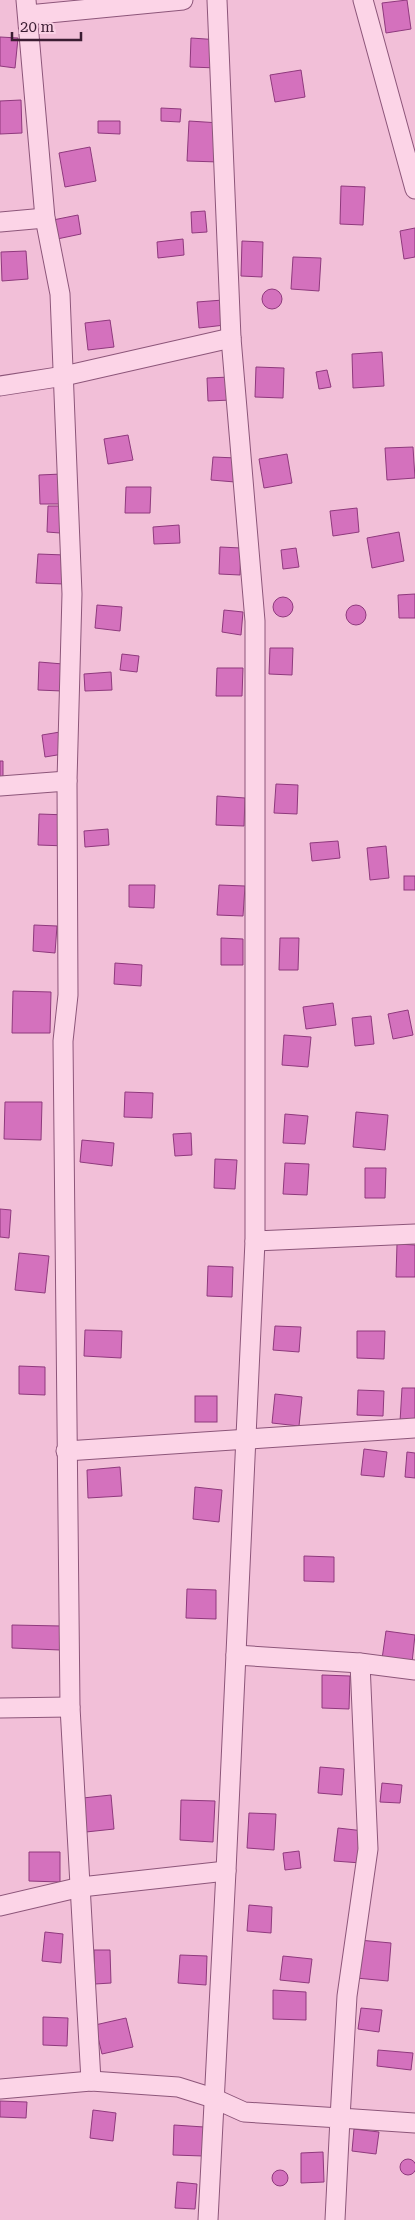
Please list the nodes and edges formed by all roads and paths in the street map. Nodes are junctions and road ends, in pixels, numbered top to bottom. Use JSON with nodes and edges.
{"nodes":[{"id":1,"x":183,"y":0,"type":"edge"},
{"id":2,"x":218,"y":0,"type":"edge"},
{"id":3,"x":363,"y":0,"type":"edge"},
{"id":4,"x":27,"y":8,"type":"edge"},
{"id":5,"x":415,"y":189,"type":"edge"},
{"id":6,"x":45,"y":218,"type":"junction"},
{"id":7,"x":0,"y":222,"type":"edge"},
{"id":8,"x":231,"y":338,"type":"junction"},
{"id":9,"x":64,"y":376,"type":"junction"},
{"id":10,"x":0,"y":386,"type":"edge"},
{"id":11,"x":67,"y":782,"type":"junction"},
{"id":12,"x":0,"y":786,"type":"edge"},
{"id":13,"x":415,"y":1234,"type":"edge"},
{"id":14,"x":255,"y":1241,"type":"junction"},
{"id":15,"x":415,"y":1428,"type":"edge"},
{"id":16,"x":245,"y":1440,"type":"junction"},
{"id":17,"x":66,"y":1452,"type":"junction"},
{"id":18,"x":236,"y":1655,"type":"junction"},
{"id":19,"x":360,"y":1664,"type":"junction"},
{"id":20,"x":415,"y":1670,"type":"edge"},
{"id":21,"x":70,"y":1707,"type":"junction"},
{"id":22,"x":0,"y":1708,"type":"edge"},
{"id":23,"x":226,"y":1871,"type":"junction"},
{"id":24,"x":81,"y":1887,"type":"junction"},
{"id":25,"x":0,"y":1906,"type":"edge"},
{"id":26,"x":91,"y":2081,"type":"junction"},
{"id":27,"x":0,"y":2089,"type":"edge"},
{"id":28,"x":213,"y":2098,"type":"junction"},
{"id":29,"x":340,"y":2118,"type":"junction"},
{"id":30,"x":415,"y":2124,"type":"edge"},
{"id":31,"x":208,"y":2220,"type":"edge"},
{"id":32,"x":335,"y":2220,"type":"edge"}],
"edges":[{"from":1,"to":4,"type":"street"},
{"from":2,"to":8,"type":"street"},
{"from":3,"to":5,"type":"street"},
{"from":4,"to":6,"type":"street"},
{"from":6,"to":7,"type":"street"},
{"from":6,"to":9,"type":"street"},
{"from":8,"to":9,"type":"street"},
{"from":8,"to":14,"type":"street"},
{"from":9,"to":10,"type":"street"},
{"from":9,"to":11,"type":"street"},
{"from":11,"to":12,"type":"street"},
{"from":11,"to":17,"type":"street"},
{"from":13,"to":14,"type":"street"},
{"from":14,"to":16,"type":"street"},
{"from":15,"to":16,"type":"street"},
{"from":16,"to":17,"type":"street"},
{"from":16,"to":18,"type":"street"},
{"from":17,"to":21,"type":"street"},
{"from":18,"to":19,"type":"street"},
{"from":18,"to":23,"type":"street"},
{"from":19,"to":20,"type":"street"},
{"from":19,"to":29,"type":"street"},
{"from":21,"to":22,"type":"street"},
{"from":21,"to":24,"type":"street"},
{"from":23,"to":24,"type":"street"},
{"from":23,"to":28,"type":"street"},
{"from":24,"to":25,"type":"street"},
{"from":24,"to":26,"type":"street"},
{"from":26,"to":27,"type":"street"},
{"from":26,"to":28,"type":"street"},
{"from":28,"to":29,"type":"street"},
{"from":28,"to":31,"type":"street"},
{"from":29,"to":30,"type":"street"},
{"from":29,"to":32,"type":"street"}]}
